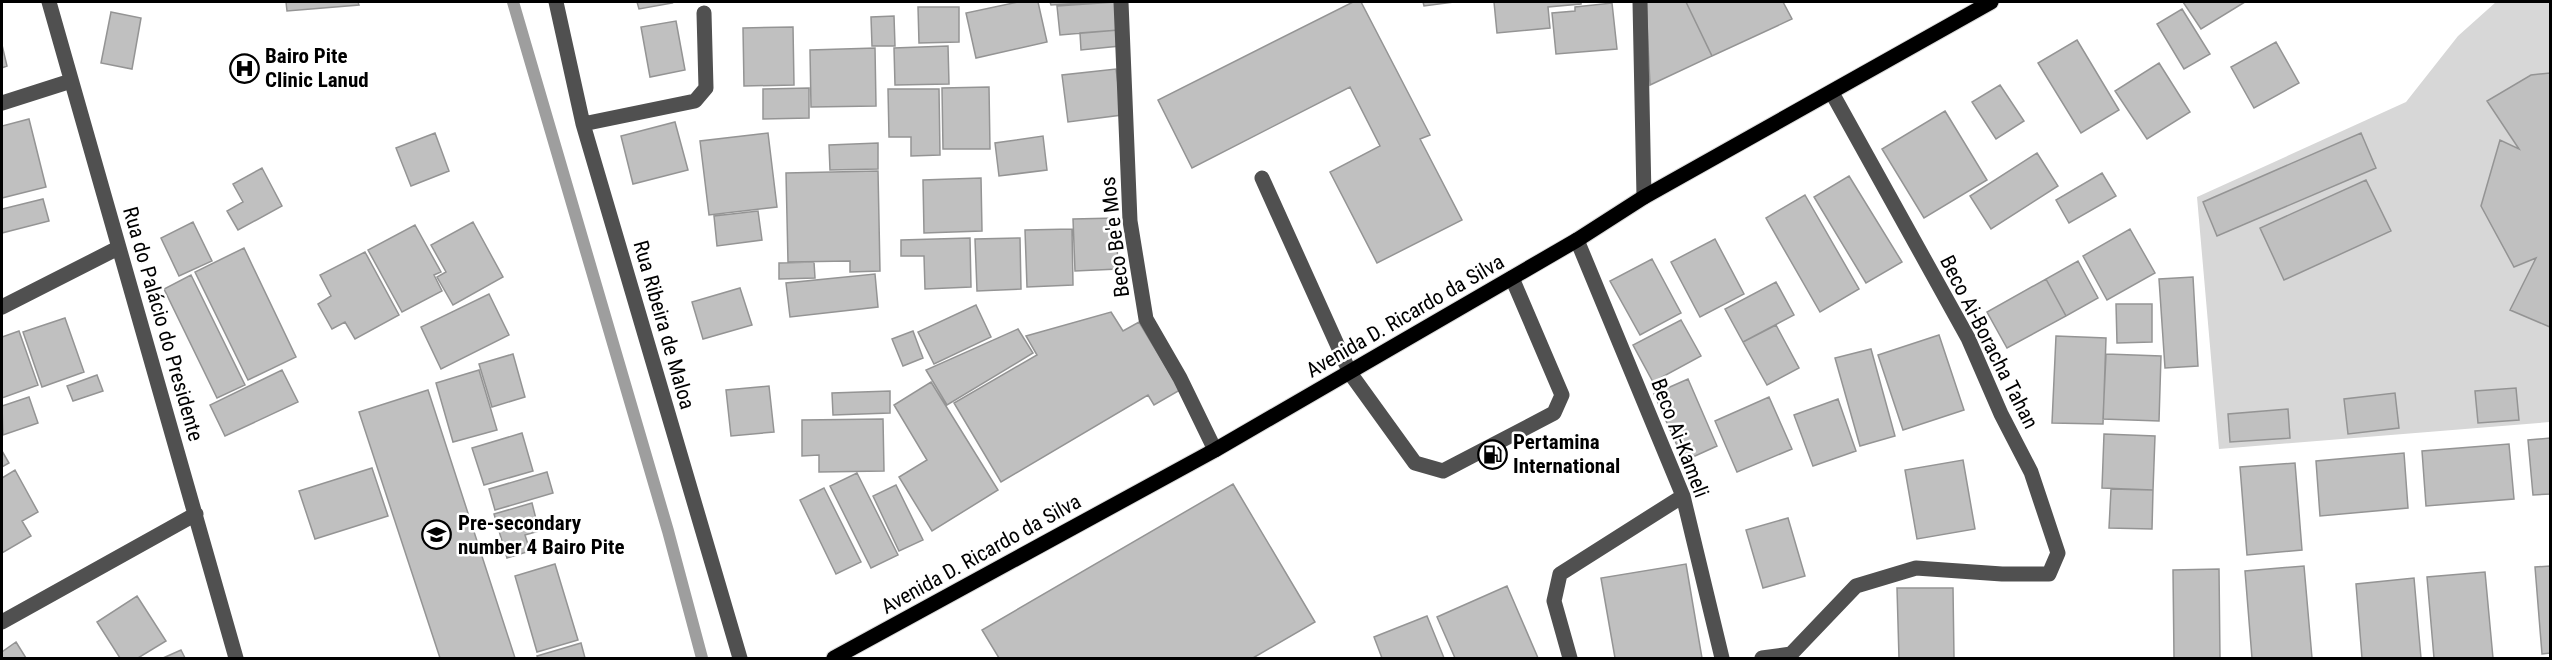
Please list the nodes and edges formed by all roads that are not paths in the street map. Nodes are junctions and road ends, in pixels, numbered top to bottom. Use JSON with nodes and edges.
{"nodes":[{"id":1,"x":49,"y":2,"type":"edge"},
{"id":2,"x":556,"y":2,"type":"edge"},
{"id":3,"x":1121,"y":2,"type":"edge"},
{"id":4,"x":1640,"y":2,"type":"edge"},
{"id":5,"x":1991,"y":2,"type":"edge"},
{"id":6,"x":704,"y":13,"type":"dead end"},
{"id":7,"x":71,"y":81,"type":"junction"},
{"id":8,"x":1832,"y":93,"type":"junction"},
{"id":9,"x":2,"y":103,"type":"edge"},
{"id":10,"x":584,"y":124,"type":"junction"},
{"id":11,"x":1262,"y":178,"type":"dead end"},
{"id":12,"x":1644,"y":197,"type":"junction"},
{"id":13,"x":1577,"y":240,"type":"junction"},
{"id":14,"x":118,"y":248,"type":"junction"},
{"id":15,"x":1512,"y":278,"type":"junction"},
{"id":16,"x":2,"y":308,"type":"edge"},
{"id":17,"x":1350,"y":373,"type":"junction"},
{"id":18,"x":1215,"y":450,"type":"junction"},
{"id":19,"x":1683,"y":496,"type":"junction"},
{"id":20,"x":196,"y":514,"type":"junction"},
{"id":21,"x":2,"y":622,"type":"edge"},
{"id":22,"x":236,"y":658,"type":"edge"},
{"id":23,"x":740,"y":658,"type":"edge"},
{"id":24,"x":834,"y":658,"type":"edge"},
{"id":25,"x":1570,"y":658,"type":"edge"},
{"id":26,"x":1722,"y":658,"type":"edge"},
{"id":27,"x":1762,"y":658,"type":"edge"}],
"edges":[{"from":1,"to":7,"type":"street","name":"Rua do Palácio do Presidente"},
{"from":2,"to":10,"type":"street","name":"Rua Ribeira de Maloa"},
{"from":3,"to":18,"type":"street","name":"Beco Be'e Mos"},
{"from":4,"to":12,"type":"street"},
{"from":5,"to":8,"type":"main road","name":"Avenida D. Ricardo da Silva"},
{"from":6,"to":10,"type":"street"},
{"from":7,"to":9,"type":"street"},
{"from":7,"to":14,"type":"street","name":"Rua do Palácio do Presidente"},
{"from":8,"to":12,"type":"main road","name":"Avenida D. Ricardo da Silva"},
{"from":8,"to":27,"type":"street","name":"Beco Ai-Boracha Tahan"},
{"from":10,"to":23,"type":"street","name":"Rua Ribeira de Maloa"},
{"from":11,"to":17,"type":"street"},
{"from":12,"to":13,"type":"main road","name":"Avenida D. Ricardo da Silva"},
{"from":13,"to":15,"type":"main road","name":"Avenida D. Ricardo da Silva"},
{"from":13,"to":19,"type":"street","name":"Beco Ai-Kameli"},
{"from":14,"to":16,"type":"street"},
{"from":14,"to":20,"type":"street","name":"Rua do Palácio do Presidente"},
{"from":15,"to":17,"type":"main road","name":"Avenida D. Ricardo da Silva"},
{"from":15,"to":17,"type":"street"},
{"from":17,"to":18,"type":"main road","name":"Avenida D. Ricardo da Silva"},
{"from":18,"to":24,"type":"main road","name":"Avenida D. Ricardo da Silva"},
{"from":19,"to":25,"type":"street"},
{"from":19,"to":26,"type":"street","name":"Beco Ai-Kameli"},
{"from":20,"to":21,"type":"street"},
{"from":20,"to":22,"type":"street","name":"Rua do Palácio do Presidente"}]}
